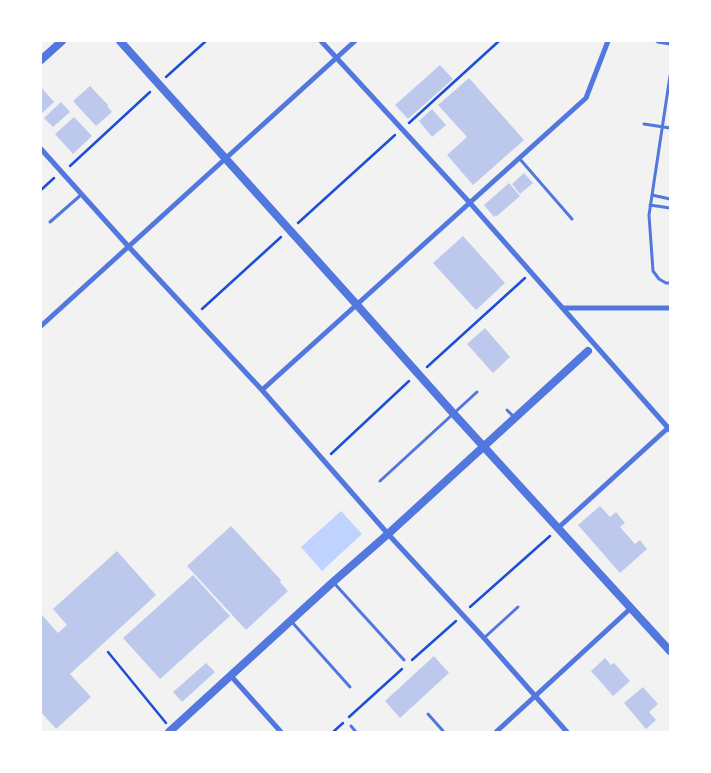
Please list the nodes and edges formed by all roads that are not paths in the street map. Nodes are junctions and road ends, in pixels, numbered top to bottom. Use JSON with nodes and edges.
{"nodes":[{"id":1,"x":62,"y":41,"type":"edge"},
{"id":2,"x":120,"y":41,"type":"edge"},
{"id":3,"x":321,"y":41,"type":"edge"},
{"id":4,"x":355,"y":41,"type":"edge"},
{"id":5,"x":608,"y":41,"type":"edge"},
{"id":6,"x":658,"y":41,"type":"edge"},
{"id":7,"x":670,"y":43,"type":"edge"},
{"id":8,"x":336,"y":58,"type":"junction"},
{"id":9,"x":41,"y":60,"type":"edge"},
{"id":10,"x":670,"y":76,"type":"edge"},
{"id":11,"x":644,"y":124,"type":"dead end"},
{"id":12,"x":662,"y":127,"type":"junction"},
{"id":13,"x":670,"y":128,"type":"edge"},
{"id":14,"x":41,"y":149,"type":"edge"},
{"id":15,"x":519,"y":158,"type":"junction"},
{"id":16,"x":225,"y":159,"type":"junction"},
{"id":17,"x":82,"y":194,"type":"junction"},
{"id":18,"x":652,"y":195,"type":"junction"},
{"id":19,"x":670,"y":198,"type":"edge"},
{"id":20,"x":470,"y":203,"type":"junction"},
{"id":21,"x":650,"y":205,"type":"junction"},
{"id":22,"x":670,"y":208,"type":"edge"},
{"id":23,"x":572,"y":219,"type":"dead end"},
{"id":24,"x":50,"y":222,"type":"dead end"},
{"id":25,"x":128,"y":246,"type":"junction"},
{"id":26,"x":670,"y":283,"type":"edge"},
{"id":27,"x":357,"y":305,"type":"junction"},
{"id":28,"x":563,"y":308,"type":"junction"},
{"id":29,"x":670,"y":308,"type":"edge"},
{"id":30,"x":41,"y":326,"type":"edge"},
{"id":31,"x":591,"y":348,"type":"junction"},
{"id":32,"x":262,"y":390,"type":"junction"},
{"id":33,"x":477,"y":392,"type":"dead end"},
{"id":34,"x":507,"y":410,"type":"dead end"},
{"id":35,"x":453,"y":413,"type":"junction"},
{"id":36,"x":515,"y":418,"type":"junction"},
{"id":37,"x":669,"y":428,"type":"edge"},
{"id":38,"x":484,"y":447,"type":"junction"},
{"id":39,"x":380,"y":481,"type":"dead end"},
{"id":40,"x":558,"y":528,"type":"junction"},
{"id":41,"x":388,"y":534,"type":"junction"},
{"id":42,"x":333,"y":582,"type":"junction"},
{"id":43,"x":518,"y":607,"type":"dead end"},
{"id":44,"x":631,"y":608,"type":"junction"},
{"id":45,"x":291,"y":621,"type":"junction"},
{"id":46,"x":484,"y":638,"type":"junction"},
{"id":47,"x":670,"y":651,"type":"edge"},
{"id":48,"x":404,"y":660,"type":"dead end"},
{"id":49,"x":231,"y":676,"type":"junction"},
{"id":50,"x":350,"y":687,"type":"dead end"},
{"id":51,"x":535,"y":697,"type":"junction"},
{"id":52,"x":428,"y":714,"type":"dead end"},
{"id":53,"x":351,"y":726,"type":"dead end"},
{"id":54,"x":170,"y":730,"type":"edge"},
{"id":55,"x":281,"y":732,"type":"edge"},
{"id":56,"x":356,"y":732,"type":"edge"},
{"id":57,"x":444,"y":732,"type":"edge"},
{"id":58,"x":496,"y":732,"type":"edge"},
{"id":59,"x":567,"y":732,"type":"edge"}],
"edges":[{"from":1,"to":9,"type":"street"},
{"from":2,"to":16,"type":"street"},
{"from":3,"to":8,"type":"street"},
{"from":4,"to":8,"type":"street"},
{"from":5,"to":15,"type":"street"},
{"from":6,"to":7,"type":"street"},
{"from":8,"to":16,"type":"street"},
{"from":8,"to":20,"type":"street"},
{"from":10,"to":12,"type":"lane"},
{"from":11,"to":12,"type":"lane"},
{"from":12,"to":13,"type":"lane"},
{"from":12,"to":18,"type":"lane"},
{"from":14,"to":17,"type":"street"},
{"from":15,"to":20,"type":"street"},
{"from":15,"to":23,"type":"lane"},
{"from":16,"to":25,"type":"street"},
{"from":16,"to":27,"type":"street"},
{"from":17,"to":24,"type":"lane"},
{"from":17,"to":25,"type":"street"},
{"from":18,"to":19,"type":"lane"},
{"from":18,"to":21,"type":"lane"},
{"from":20,"to":27,"type":"street"},
{"from":20,"to":28,"type":"street"},
{"from":21,"to":22,"type":"lane"},
{"from":21,"to":26,"type":"lane"},
{"from":25,"to":30,"type":"street"},
{"from":25,"to":32,"type":"street"},
{"from":27,"to":32,"type":"street"},
{"from":27,"to":35,"type":"street"},
{"from":28,"to":29,"type":"street"},
{"from":28,"to":31,"type":"street"},
{"from":31,"to":36,"type":"street"},
{"from":31,"to":37,"type":"street"},
{"from":32,"to":41,"type":"street"},
{"from":33,"to":35,"type":"lane"},
{"from":34,"to":36,"type":"lane"},
{"from":35,"to":38,"type":"street"},
{"from":35,"to":39,"type":"lane"},
{"from":36,"to":38,"type":"street"},
{"from":37,"to":40,"type":"street"},
{"from":38,"to":40,"type":"street"},
{"from":38,"to":41,"type":"street"},
{"from":40,"to":44,"type":"street"},
{"from":41,"to":42,"type":"street"},
{"from":41,"to":46,"type":"street"},
{"from":42,"to":45,"type":"street"},
{"from":42,"to":48,"type":"lane"},
{"from":43,"to":46,"type":"lane"},
{"from":44,"to":47,"type":"street"},
{"from":44,"to":51,"type":"street"},
{"from":45,"to":49,"type":"street"},
{"from":45,"to":50,"type":"lane"},
{"from":46,"to":51,"type":"street"},
{"from":49,"to":54,"type":"street"},
{"from":49,"to":55,"type":"street"},
{"from":51,"to":58,"type":"street"},
{"from":51,"to":59,"type":"street"},
{"from":52,"to":57,"type":"lane"},
{"from":53,"to":56,"type":"lane"}]}
